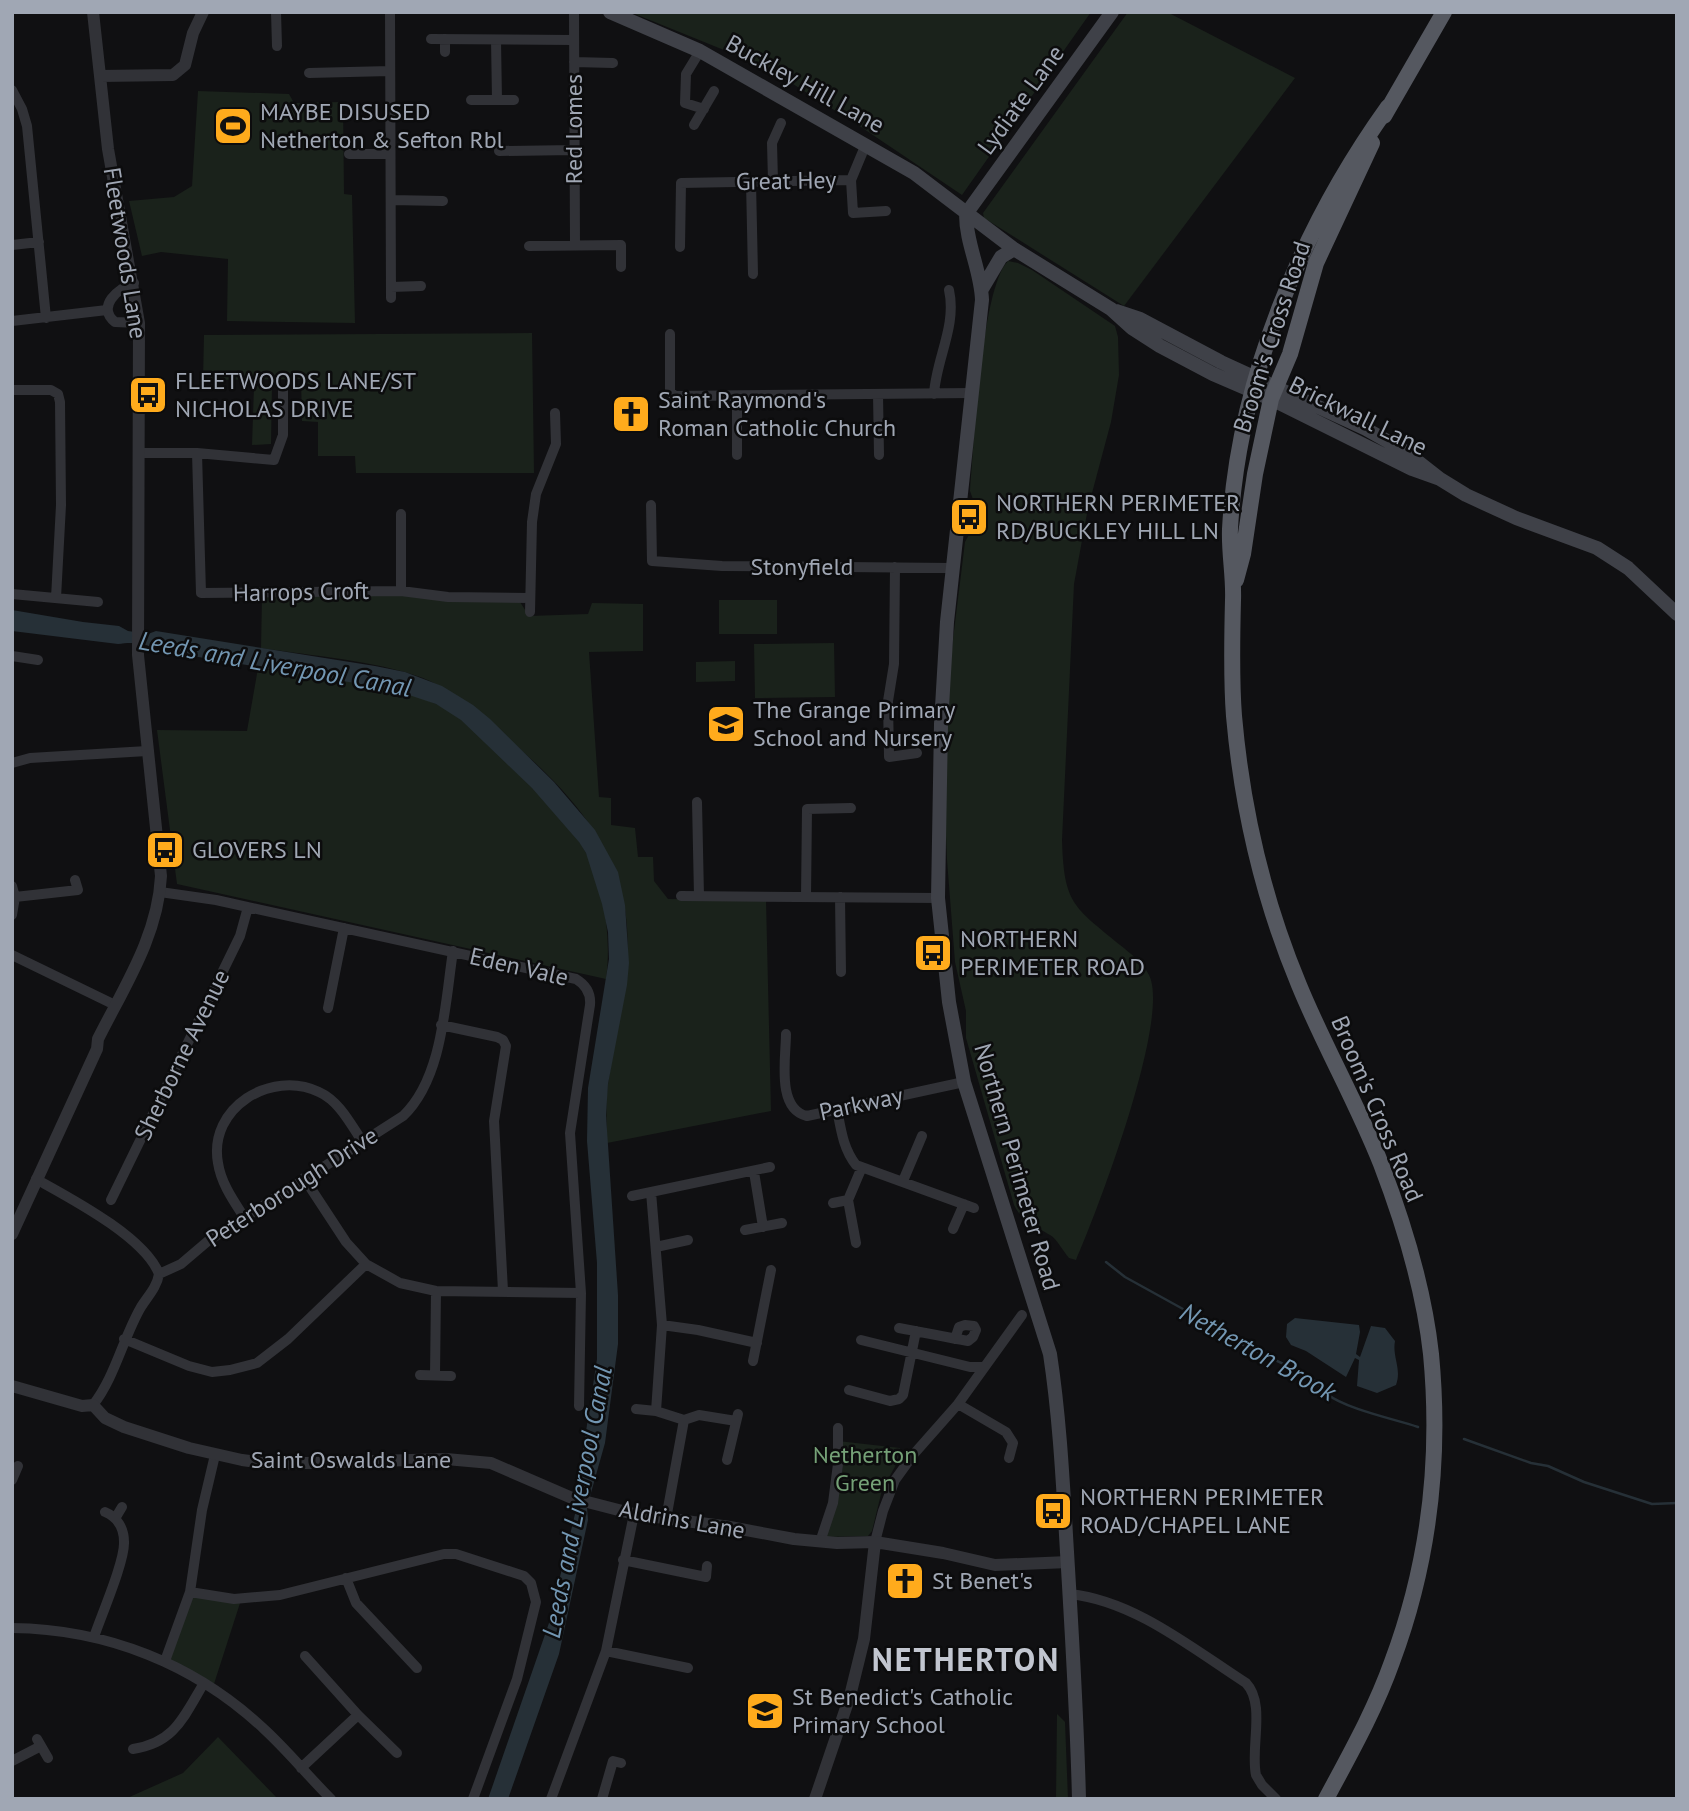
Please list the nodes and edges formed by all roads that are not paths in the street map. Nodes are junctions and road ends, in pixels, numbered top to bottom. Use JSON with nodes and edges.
{"nodes":[{"id":1,"x":93,"y":12,"type":"edge"},
{"id":2,"x":203,"y":12,"type":"edge"},
{"id":3,"x":276,"y":12,"type":"edge"},
{"id":4,"x":390,"y":12,"type":"edge"},
{"id":5,"x":574,"y":12,"type":"edge"},
{"id":6,"x":610,"y":12,"type":"edge"},
{"id":7,"x":1112,"y":12,"type":"edge"},
{"id":8,"x":1444,"y":12,"type":"edge"},
{"id":9,"x":431,"y":39,"type":"dead end"},
{"id":10,"x":446,"y":39,"type":"junction"},
{"id":11,"x":496,"y":40,"type":"junction"},
{"id":12,"x":573,"y":40,"type":"junction"},
{"id":13,"x":277,"y":46,"type":"dead end"},
{"id":14,"x":700,"y":51,"type":"junction"},
{"id":15,"x":445,"y":52,"type":"dead end"},
{"id":16,"x":574,"y":62,"type":"junction"},
{"id":17,"x":613,"y":63,"type":"dead end"},
{"id":18,"x":390,"y":71,"type":"junction"},
{"id":19,"x":309,"y":73,"type":"dead end"},
{"id":20,"x":100,"y":76,"type":"junction"},
{"id":21,"x":12,"y":90,"type":"edge"},
{"id":22,"x":714,"y":91,"type":"dead end"},
{"id":23,"x":471,"y":100,"type":"dead end"},
{"id":24,"x":496,"y":100,"type":"junction"},
{"id":25,"x":514,"y":100,"type":"dead end"},
{"id":26,"x":1388,"y":107,"type":"junction"},
{"id":27,"x":704,"y":109,"type":"junction"},
{"id":28,"x":781,"y":123,"type":"dead end"},
{"id":29,"x":694,"y":125,"type":"dead end"},
{"id":30,"x":866,"y":144,"type":"junction"},
{"id":31,"x":574,"y":150,"type":"junction"},
{"id":32,"x":499,"y":151,"type":"dead end"},
{"id":33,"x":349,"y":154,"type":"dead end"},
{"id":34,"x":390,"y":154,"type":"junction"},
{"id":35,"x":851,"y":180,"type":"junction"},
{"id":36,"x":774,"y":181,"type":"junction"},
{"id":37,"x":751,"y":182,"type":"junction"},
{"id":38,"x":391,"y":200,"type":"junction"},
{"id":39,"x":443,"y":201,"type":"dead end"},
{"id":40,"x":886,"y":211,"type":"dead end"},
{"id":41,"x":966,"y":214,"type":"junction"},
{"id":42,"x":39,"y":242,"type":"junction"},
{"id":43,"x":12,"y":245,"type":"edge"},
{"id":44,"x":575,"y":245,"type":"junction"},
{"id":45,"x":680,"y":247,"type":"dead end"},
{"id":46,"x":1014,"y":248,"type":"junction"},
{"id":47,"x":526,"y":249,"type":"dead end"},
{"id":48,"x":621,"y":267,"type":"dead end"},
{"id":49,"x":753,"y":274,"type":"dead end"},
{"id":50,"x":134,"y":283,"type":"junction"},
{"id":51,"x":391,"y":286,"type":"junction"},
{"id":52,"x":421,"y":286,"type":"dead end"},
{"id":53,"x":982,"y":289,"type":"junction"},
{"id":54,"x":949,"y":290,"type":"dead end"},
{"id":55,"x":391,"y":298,"type":"dead end"},
{"id":56,"x":107,"y":310,"type":"junction"},
{"id":57,"x":46,"y":318,"type":"junction"},
{"id":58,"x":12,"y":321,"type":"edge"},
{"id":59,"x":139,"y":323,"type":"junction"},
{"id":60,"x":670,"y":334,"type":"dead end"},
{"id":61,"x":1264,"y":387,"type":"junction"},
{"id":62,"x":12,"y":390,"type":"edge"},
{"id":63,"x":282,"y":390,"type":"dead end"},
{"id":64,"x":972,"y":393,"type":"junction"},
{"id":65,"x":878,"y":394,"type":"junction"},
{"id":66,"x":934,"y":394,"type":"junction"},
{"id":67,"x":737,"y":397,"type":"junction"},
{"id":68,"x":555,"y":413,"type":"dead end"},
{"id":69,"x":138,"y":453,"type":"junction"},
{"id":70,"x":197,"y":453,"type":"junction"},
{"id":71,"x":737,"y":455,"type":"dead end"},
{"id":72,"x":879,"y":456,"type":"dead end"},
{"id":73,"x":651,"y":505,"type":"dead end"},
{"id":74,"x":401,"y":514,"type":"dead end"},
{"id":75,"x":895,"y":568,"type":"junction"},
{"id":76,"x":952,"y":568,"type":"junction"},
{"id":77,"x":401,"y":591,"type":"junction"},
{"id":78,"x":12,"y":594,"type":"edge"},
{"id":79,"x":529,"y":597,"type":"junction"},
{"id":80,"x":56,"y":598,"type":"junction"},
{"id":81,"x":98,"y":602,"type":"dead end"},
{"id":82,"x":530,"y":612,"type":"dead end"},
{"id":83,"x":1677,"y":614,"type":"edge"},
{"id":84,"x":12,"y":656,"type":"edge"},
{"id":85,"x":38,"y":660,"type":"dead end"},
{"id":86,"x":147,"y":751,"type":"junction"},
{"id":87,"x":917,"y":753,"type":"dead end"},
{"id":88,"x":12,"y":763,"type":"edge"},
{"id":89,"x":697,"y":802,"type":"dead end"},
{"id":90,"x":850,"y":808,"type":"dead end"},
{"id":91,"x":75,"y":880,"type":"dead end"},
{"id":92,"x":12,"y":886,"type":"edge"},
{"id":93,"x":160,"y":892,"type":"junction"},
{"id":94,"x":15,"y":897,"type":"junction"},
{"id":95,"x":681,"y":897,"type":"dead end"},
{"id":96,"x":699,"y":897,"type":"junction"},
{"id":97,"x":806,"y":897,"type":"junction"},
{"id":98,"x":840,"y":897,"type":"junction"},
{"id":99,"x":938,"y":898,"type":"junction"},
{"id":100,"x":247,"y":908,"type":"junction"},
{"id":101,"x":12,"y":915,"type":"edge"},
{"id":102,"x":344,"y":928,"type":"junction"},
{"id":103,"x":453,"y":951,"type":"junction"},
{"id":104,"x":12,"y":955,"type":"edge"},
{"id":105,"x":841,"y":972,"type":"dead end"},
{"id":106,"x":115,"y":1005,"type":"junction"},
{"id":107,"x":328,"y":1007,"type":"dead end"},
{"id":108,"x":441,"y":1025,"type":"junction"},
{"id":109,"x":786,"y":1034,"type":"dead end"},
{"id":110,"x":96,"y":1047,"type":"junction"},
{"id":111,"x":964,"y":1082,"type":"junction"},
{"id":112,"x":837,"y":1109,"type":"junction"},
{"id":113,"x":922,"y":1136,"type":"dead end"},
{"id":114,"x":362,"y":1141,"type":"junction"},
{"id":115,"x":770,"y":1167,"type":"dead end"},
{"id":116,"x":862,"y":1167,"type":"junction"},
{"id":117,"x":754,"y":1172,"type":"junction"},
{"id":118,"x":304,"y":1178,"type":"junction"},
{"id":119,"x":36,"y":1179,"type":"junction"},
{"id":120,"x":903,"y":1181,"type":"junction"},
{"id":121,"x":651,"y":1192,"type":"junction"},
{"id":122,"x":632,"y":1196,"type":"dead end"},
{"id":123,"x":110,"y":1200,"type":"dead end"},
{"id":124,"x":848,"y":1200,"type":"junction"},
{"id":125,"x":833,"y":1203,"type":"dead end"},
{"id":126,"x":244,"y":1217,"type":"junction"},
{"id":127,"x":12,"y":1220,"type":"edge"},
{"id":128,"x":782,"y":1223,"type":"dead end"},
{"id":129,"x":763,"y":1227,"type":"junction"},
{"id":130,"x":953,"y":1229,"type":"dead end"},
{"id":131,"x":745,"y":1230,"type":"dead end"},
{"id":132,"x":12,"y":1234,"type":"edge"},
{"id":133,"x":688,"y":1240,"type":"dead end"},
{"id":134,"x":856,"y":1243,"type":"dead end"},
{"id":135,"x":656,"y":1247,"type":"junction"},
{"id":136,"x":366,"y":1264,"type":"junction"},
{"id":137,"x":771,"y":1270,"type":"dead end"},
{"id":138,"x":159,"y":1274,"type":"junction"},
{"id":139,"x":436,"y":1291,"type":"junction"},
{"id":140,"x":503,"y":1292,"type":"junction"},
{"id":141,"x":581,"y":1293,"type":"junction"},
{"id":142,"x":1023,"y":1315,"type":"dead end"},
{"id":143,"x":662,"y":1325,"type":"junction"},
{"id":144,"x":900,"y":1328,"type":"dead end"},
{"id":145,"x":916,"y":1331,"type":"junction"},
{"id":146,"x":124,"y":1339,"type":"junction"},
{"id":147,"x":955,"y":1339,"type":"dead end"},
{"id":148,"x":861,"y":1340,"type":"dead end"},
{"id":149,"x":757,"y":1343,"type":"junction"},
{"id":150,"x":912,"y":1352,"type":"junction"},
{"id":151,"x":753,"y":1361,"type":"dead end"},
{"id":152,"x":984,"y":1367,"type":"junction"},
{"id":153,"x":420,"y":1375,"type":"dead end"},
{"id":154,"x":435,"y":1375,"type":"junction"},
{"id":155,"x":451,"y":1376,"type":"dead end"},
{"id":156,"x":12,"y":1386,"type":"edge"},
{"id":157,"x":849,"y":1390,"type":"dead end"},
{"id":158,"x":958,"y":1404,"type":"junction"},
{"id":159,"x":93,"y":1405,"type":"junction"},
{"id":160,"x":579,"y":1406,"type":"dead end"},
{"id":161,"x":636,"y":1409,"type":"dead end"},
{"id":162,"x":656,"y":1411,"type":"junction"},
{"id":163,"x":684,"y":1420,"type":"junction"},
{"id":164,"x":838,"y":1429,"type":"dead end"},
{"id":165,"x":215,"y":1455,"type":"junction"},
{"id":166,"x":1009,"y":1458,"type":"dead end"},
{"id":167,"x":727,"y":1460,"type":"dead end"},
{"id":168,"x":15,"y":1474,"type":"edge"},
{"id":169,"x":25,"y":1480,"type":"dead end"},
{"id":170,"x":572,"y":1498,"type":"joint"},
{"id":171,"x":105,"y":1512,"type":"dead end"},
{"id":172,"x":634,"y":1514,"type":"junction"},
{"id":173,"x":666,"y":1520,"type":"junction"},
{"id":174,"x":820,"y":1542,"type":"junction"},
{"id":175,"x":875,"y":1542,"type":"junction"},
{"id":176,"x":623,"y":1560,"type":"junction"},
{"id":177,"x":1068,"y":1562,"type":"junction"},
{"id":178,"x":707,"y":1566,"type":"dead end"},
{"id":179,"x":346,"y":1578,"type":"junction"},
{"id":180,"x":190,"y":1592,"type":"junction"},
{"id":181,"x":1070,"y":1594,"type":"junction"},
{"id":182,"x":12,"y":1628,"type":"edge"},
{"id":183,"x":94,"y":1637,"type":"junction"},
{"id":184,"x":606,"y":1651,"type":"junction"},
{"id":185,"x":417,"y":1652,"type":"dead end"},
{"id":186,"x":305,"y":1656,"type":"dead end"},
{"id":187,"x":408,"y":1660,"type":"junction"},
{"id":188,"x":165,"y":1661,"type":"junction"},
{"id":189,"x":417,"y":1668,"type":"dead end"},
{"id":190,"x":688,"y":1668,"type":"dead end"},
{"id":191,"x":204,"y":1682,"type":"junction"},
{"id":192,"x":358,"y":1715,"type":"junction"},
{"id":193,"x":133,"y":1749,"type":"dead end"},
{"id":194,"x":397,"y":1753,"type":"dead end"},
{"id":195,"x":48,"y":1758,"type":"dead end"},
{"id":196,"x":12,"y":1761,"type":"edge"},
{"id":197,"x":621,"y":1763,"type":"dead end"},
{"id":198,"x":301,"y":1768,"type":"junction"},
{"id":199,"x":603,"y":1795,"type":"edge"},
{"id":200,"x":331,"y":1799,"type":"edge"},
{"id":201,"x":473,"y":1799,"type":"edge"},
{"id":202,"x":551,"y":1799,"type":"edge"},
{"id":203,"x":815,"y":1799,"type":"edge"},
{"id":204,"x":1079,"y":1799,"type":"edge"},
{"id":205,"x":1276,"y":1799,"type":"edge"},
{"id":206,"x":1326,"y":1799,"type":"edge"}],
"edges":[{"from":1,"to":20,"type":"street","name":"Fleetwoods Lane"},
{"from":2,"to":20,"type":"street"},
{"from":3,"to":13,"type":"street"},
{"from":4,"to":18,"type":"street"},
{"from":5,"to":12,"type":"street","name":"Red Lomes"},
{"from":6,"to":14,"type":"main road","name":"Buckley Hill Lane"},
{"from":7,"to":41,"type":"main road","name":"Lydiate Lane"},
{"from":8,"to":26,"type":"highway","name":"Broom's Cross Road"},
{"from":9,"to":10,"type":"street"},
{"from":10,"to":11,"type":"street"},
{"from":10,"to":15,"type":"street"},
{"from":11,"to":12,"type":"street"},
{"from":11,"to":24,"type":"street"},
{"from":12,"to":16,"type":"street","name":"Red Lomes"},
{"from":14,"to":27,"type":"street"},
{"from":14,"to":30,"type":"main road","name":"Buckley Hill Lane"},
{"from":16,"to":17,"type":"street"},
{"from":16,"to":31,"type":"street","name":"Red Lomes"},
{"from":18,"to":19,"type":"street"},
{"from":18,"to":34,"type":"street"},
{"from":20,"to":50,"type":"street","name":"Fleetwoods Lane"},
{"from":21,"to":42,"type":"street"},
{"from":22,"to":27,"type":"street"},
{"from":23,"to":24,"type":"street"},
{"from":24,"to":25,"type":"street"},
{"from":26,"to":61,"type":"highway","name":"Broom's Cross Road"},
{"from":26,"to":61,"type":"highway","name":"Broom's Cross Road"},
{"from":27,"to":29,"type":"street"},
{"from":28,"to":36,"type":"street"},
{"from":30,"to":35,"type":"street","name":"Great Hey"},
{"from":30,"to":41,"type":"main road","name":"Buckley Hill Lane"},
{"from":31,"to":32,"type":"street"},
{"from":31,"to":44,"type":"street","name":"Red Lomes"},
{"from":33,"to":34,"type":"street"},
{"from":34,"to":38,"type":"street"},
{"from":35,"to":36,"type":"street","name":"Great Hey"},
{"from":35,"to":40,"type":"street"},
{"from":36,"to":37,"type":"street","name":"Great Hey"},
{"from":37,"to":45,"type":"street","name":"Great Hey"},
{"from":37,"to":49,"type":"street"},
{"from":38,"to":39,"type":"street"},
{"from":38,"to":51,"type":"street"},
{"from":41,"to":46,"type":"main road","name":"Brickwall Lane"},
{"from":41,"to":53,"type":"main road","name":"Northern Perimeter Road"},
{"from":42,"to":43,"type":"street"},
{"from":42,"to":57,"type":"street"},
{"from":44,"to":47,"type":"street"},
{"from":44,"to":48,"type":"street"},
{"from":46,"to":53,"type":"main road"},
{"from":46,"to":61,"type":"main road","name":"Brickwall Lane"},
{"from":50,"to":56,"type":"street"},
{"from":50,"to":59,"type":"street","name":"Fleetwoods Lane"},
{"from":51,"to":52,"type":"street"},
{"from":51,"to":55,"type":"street"},
{"from":53,"to":64,"type":"main road","name":"Northern Perimeter Road"},
{"from":54,"to":66,"type":"street"},
{"from":56,"to":57,"type":"street"},
{"from":56,"to":59,"type":"street"},
{"from":57,"to":58,"type":"street"},
{"from":59,"to":69,"type":"street","name":"Fleetwoods Lane"},
{"from":60,"to":67,"type":"street"},
{"from":61,"to":83,"type":"main road","name":"Brickwall Lane"},
{"from":61,"to":206,"type":"highway","name":"Broom's Cross Road"},
{"from":62,"to":80,"type":"street"},
{"from":63,"to":70,"type":"street"},
{"from":64,"to":66,"type":"street"},
{"from":64,"to":76,"type":"main road","name":"Northern Perimeter Road"},
{"from":65,"to":66,"type":"street"},
{"from":65,"to":67,"type":"street"},
{"from":65,"to":72,"type":"street"},
{"from":67,"to":71,"type":"street"},
{"from":68,"to":79,"type":"street"},
{"from":69,"to":70,"type":"street"},
{"from":69,"to":86,"type":"street","name":"Fleetwoods Lane"},
{"from":70,"to":77,"type":"street","name":"Harrops Croft"},
{"from":73,"to":75,"type":"street","name":"Stonyfield"},
{"from":74,"to":77,"type":"street","name":"Harrops Croft"},
{"from":75,"to":76,"type":"street","name":"Stonyfield"},
{"from":75,"to":87,"type":"street"},
{"from":76,"to":99,"type":"main road","name":"Northern Perimeter Road"},
{"from":77,"to":79,"type":"street","name":"Harrops Croft"},
{"from":78,"to":80,"type":"street"},
{"from":79,"to":82,"type":"street"},
{"from":80,"to":81,"type":"street"},
{"from":84,"to":85,"type":"street"},
{"from":86,"to":88,"type":"street"},
{"from":86,"to":93,"type":"street","name":"Fleetwoods Lane"},
{"from":89,"to":96,"type":"street"},
{"from":90,"to":97,"type":"street"},
{"from":91,"to":94,"type":"street"},
{"from":92,"to":94,"type":"street"},
{"from":93,"to":100,"type":"street","name":"Eden Vale"},
{"from":93,"to":106,"type":"street","name":"Fleetwoods Lane"},
{"from":94,"to":101,"type":"street"},
{"from":95,"to":96,"type":"street"},
{"from":96,"to":97,"type":"street"},
{"from":97,"to":98,"type":"street"},
{"from":98,"to":99,"type":"street"},
{"from":98,"to":105,"type":"street"},
{"from":99,"to":111,"type":"main road","name":"Northern Perimeter Road"},
{"from":100,"to":102,"type":"street","name":"Eden Vale"},
{"from":100,"to":123,"type":"street","name":"Sherborne Avenue"},
{"from":102,"to":103,"type":"street","name":"Eden Vale"},
{"from":102,"to":107,"type":"street"},
{"from":103,"to":108,"type":"street","name":"Peterborough Drive"},
{"from":103,"to":141,"type":"street","name":"Eden Vale"},
{"from":104,"to":106,"type":"street"},
{"from":106,"to":110,"type":"street","name":"Fleetwoods Lane"},
{"from":108,"to":114,"type":"street","name":"Peterborough Drive"},
{"from":108,"to":140,"type":"street"},
{"from":109,"to":112,"type":"street","name":"Parkway"},
{"from":110,"to":119,"type":"street"},
{"from":110,"to":127,"type":"street"},
{"from":111,"to":112,"type":"street","name":"Parkway"},
{"from":111,"to":177,"type":"main road","name":"Northern Perimeter Road"},
{"from":112,"to":116,"type":"street"},
{"from":113,"to":120,"type":"street"},
{"from":114,"to":118,"type":"street","name":"Peterborough Drive"},
{"from":114,"to":126,"type":"street"},
{"from":115,"to":117,"type":"street"},
{"from":116,"to":120,"type":"street"},
{"from":116,"to":124,"type":"street"},
{"from":117,"to":121,"type":"street"},
{"from":117,"to":129,"type":"street"},
{"from":118,"to":126,"type":"street","name":"Peterborough Drive"},
{"from":118,"to":136,"type":"street"},
{"from":119,"to":132,"type":"street"},
{"from":119,"to":138,"type":"street"},
{"from":120,"to":130,"type":"street"},
{"from":121,"to":122,"type":"street"},
{"from":121,"to":135,"type":"street"},
{"from":124,"to":125,"type":"street"},
{"from":124,"to":134,"type":"street"},
{"from":126,"to":138,"type":"street","name":"Peterborough Drive"},
{"from":128,"to":129,"type":"street"},
{"from":129,"to":131,"type":"street"},
{"from":133,"to":135,"type":"street"},
{"from":135,"to":143,"type":"street"},
{"from":136,"to":139,"type":"street"},
{"from":136,"to":146,"type":"street"},
{"from":137,"to":149,"type":"street"},
{"from":138,"to":146,"type":"street"},
{"from":139,"to":140,"type":"street"},
{"from":139,"to":154,"type":"street"},
{"from":140,"to":141,"type":"street"},
{"from":141,"to":160,"type":"street","name":"Eden Vale"},
{"from":142,"to":152,"type":"street"},
{"from":143,"to":149,"type":"street"},
{"from":143,"to":162,"type":"street"},
{"from":144,"to":145,"type":"street"},
{"from":145,"to":147,"type":"street"},
{"from":145,"to":150,"type":"street"},
{"from":146,"to":159,"type":"street"},
{"from":148,"to":150,"type":"street"},
{"from":149,"to":151,"type":"street"},
{"from":150,"to":152,"type":"street"},
{"from":150,"to":157,"type":"street"},
{"from":152,"to":158,"type":"street"},
{"from":153,"to":154,"type":"street"},
{"from":154,"to":155,"type":"street"},
{"from":156,"to":159,"type":"street","name":"Saint Oswalds Lane"},
{"from":158,"to":166,"type":"street"},
{"from":158,"to":175,"type":"street"},
{"from":159,"to":165,"type":"street","name":"Saint Oswalds Lane"},
{"from":161,"to":162,"type":"street"},
{"from":162,"to":163,"type":"street"},
{"from":163,"to":167,"type":"street"},
{"from":163,"to":173,"type":"street"},
{"from":164,"to":174,"type":"street"},
{"from":165,"to":170,"type":"street","name":"Saint Oswalds Lane"},
{"from":165,"to":180,"type":"street"},
{"from":168,"to":169,"type":"street"},
{"from":170,"to":172,"type":"street","name":"Aldrins Lane"},
{"from":171,"to":183,"type":"street"},
{"from":172,"to":173,"type":"street","name":"Aldrins Lane"},
{"from":172,"to":176,"type":"street"},
{"from":173,"to":174,"type":"street","name":"Aldrins Lane"},
{"from":174,"to":175,"type":"street"},
{"from":175,"to":177,"type":"street"},
{"from":175,"to":203,"type":"street"},
{"from":176,"to":178,"type":"street"},
{"from":176,"to":184,"type":"street"},
{"from":177,"to":181,"type":"main road","name":"Northern Perimeter Road"},
{"from":179,"to":180,"type":"street"},
{"from":179,"to":187,"type":"street"},
{"from":179,"to":201,"type":"street"},
{"from":180,"to":188,"type":"street"},
{"from":181,"to":204,"type":"main road","name":"Northern Perimeter Road"},
{"from":181,"to":205,"type":"street"},
{"from":182,"to":183,"type":"street"},
{"from":183,"to":188,"type":"street"},
{"from":184,"to":190,"type":"street"},
{"from":184,"to":202,"type":"street"},
{"from":185,"to":187,"type":"street"},
{"from":186,"to":192,"type":"street"},
{"from":187,"to":189,"type":"street"},
{"from":188,"to":191,"type":"street"},
{"from":191,"to":193,"type":"street"},
{"from":191,"to":198,"type":"street"},
{"from":192,"to":194,"type":"street"},
{"from":192,"to":198,"type":"street"},
{"from":195,"to":196,"type":"street"},
{"from":197,"to":199,"type":"street"},
{"from":198,"to":200,"type":"street"}]}
